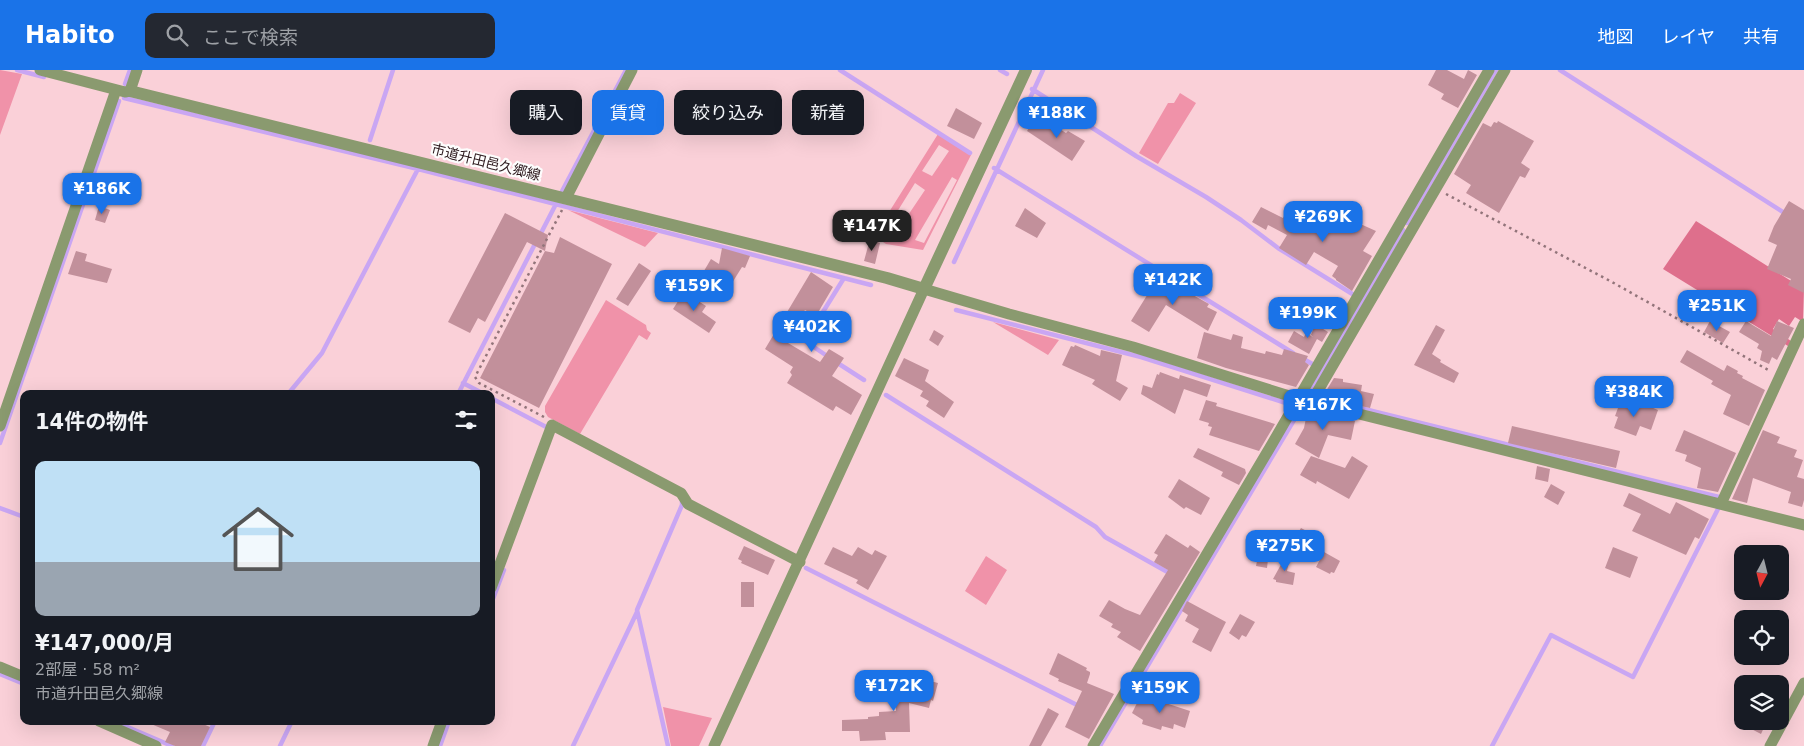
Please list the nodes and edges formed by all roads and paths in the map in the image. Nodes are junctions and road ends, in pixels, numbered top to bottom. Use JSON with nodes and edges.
{"nodes":[{"id":1,"x":40,"y":70,"type":"edge"},
{"id":2,"x":137,"y":70,"type":"edge"},
{"id":3,"x":632,"y":70,"type":"edge"},
{"id":4,"x":1026,"y":70,"type":"edge"},
{"id":5,"x":1489,"y":70,"type":"edge"},
{"id":6,"x":1505,"y":70,"type":"edge"},
{"id":7,"x":116,"y":90,"type":"junction"},
{"id":8,"x":130,"y":91,"type":"junction"},
{"id":9,"x":1436,"y":189,"type":"junction"},
{"id":10,"x":562,"y":200,"type":"junction"},
{"id":11,"x":924,"y":290,"type":"junction"},
{"id":12,"x":1804,"y":324,"type":"edge"},
{"id":13,"x":1780,"y":376,"type":"junction"},
{"id":14,"x":493,"y":390,"type":"edge"},
{"id":15,"x":495,"y":391,"type":"edge"},
{"id":16,"x":1299,"y":399,"type":"junction"},
{"id":17,"x":1312,"y":401,"type":"junction"},
{"id":18,"x":0,"y":426,"type":"edge"},
{"id":19,"x":551,"y":428,"type":"junction"},
{"id":20,"x":1723,"y":501,"type":"junction"},
{"id":21,"x":1804,"y":525,"type":"edge"},
{"id":22,"x":800,"y":562,"type":"junction"},
{"id":23,"x":495,"y":577,"type":"edge"},
{"id":24,"x":0,"y":667,"type":"edge"},
{"id":25,"x":20,"y":675,"type":"edge"},
{"id":26,"x":1804,"y":683,"type":"edge"},
{"id":27,"x":108,"y":725,"type":"edge"},
{"id":28,"x":441,"y":725,"type":"edge"},
{"id":29,"x":156,"y":746,"type":"edge"},
{"id":30,"x":433,"y":746,"type":"edge"},
{"id":31,"x":714,"y":746,"type":"edge"},
{"id":32,"x":1094,"y":746,"type":"edge"},
{"id":33,"x":1770,"y":746,"type":"edge"}],
"edges":[{"from":1,"to":7,"type":"street","name":"市道升田邑久郷線"},
{"from":2,"to":8,"type":"street"},
{"from":3,"to":10,"type":"street"},
{"from":4,"to":11,"type":"street"},
{"from":5,"to":16,"type":"street"},
{"from":6,"to":9,"type":"street"},
{"from":7,"to":8,"type":"street","name":"市道升田邑久郷線"},
{"from":7,"to":18,"type":"street"},
{"from":8,"to":10,"type":"street","name":"市道升田邑久郷線"},
{"from":9,"to":13,"type":"path"},
{"from":9,"to":17,"type":"street"},
{"from":10,"to":11,"type":"street","name":"市道升田邑久郷線"},
{"from":10,"to":14,"type":"path"},
{"from":11,"to":16,"type":"street"},
{"from":11,"to":22,"type":"street"},
{"from":12,"to":13,"type":"street"},
{"from":13,"to":20,"type":"street"},
{"from":15,"to":19,"type":"path"},
{"from":16,"to":17,"type":"street"},
{"from":16,"to":32,"type":"street"},
{"from":17,"to":20,"type":"street"},
{"from":19,"to":22,"type":"street"},
{"from":19,"to":23,"type":"street"},
{"from":20,"to":21,"type":"street"},
{"from":22,"to":31,"type":"street"},
{"from":24,"to":25,"type":"street"},
{"from":26,"to":33,"type":"street"},
{"from":27,"to":29,"type":"street"},
{"from":28,"to":30,"type":"street"}]}
